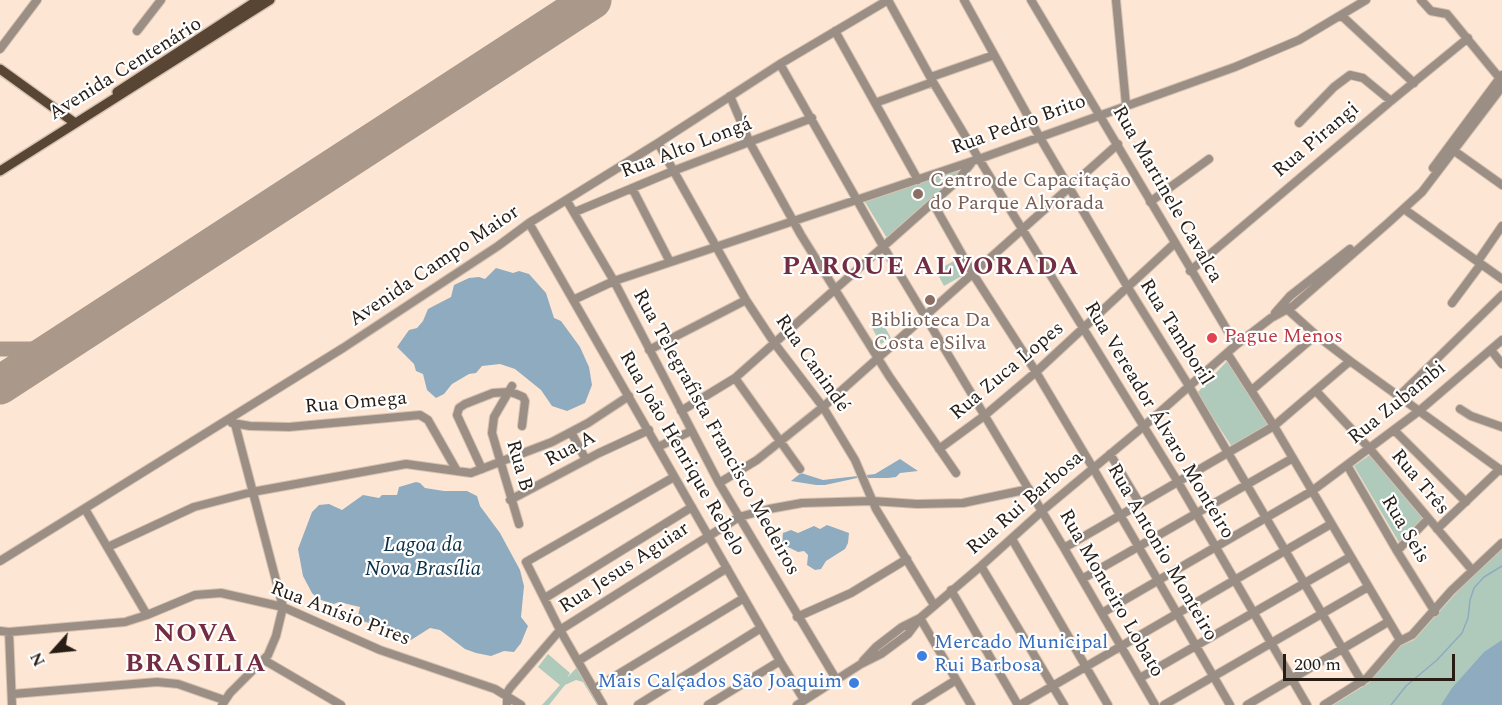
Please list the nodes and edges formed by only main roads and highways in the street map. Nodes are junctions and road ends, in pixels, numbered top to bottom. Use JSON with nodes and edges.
{"nodes":[{"id":1,"x":258,"y":0,"type":"edge"},
{"id":2,"x":270,"y":0,"type":"edge"},
{"id":3,"x":0,"y":69,"type":"edge"},
{"id":4,"x":71,"y":121,"type":"junction"},
{"id":5,"x":0,"y":164,"type":"edge"},
{"id":6,"x":0,"y":171,"type":"edge"}],
"edges":[{"from":1,"to":4,"type":"main road","name":"Avenida Centenário"},
{"from":2,"to":4,"type":"main road","name":"Avenida Centenário"},
{"from":3,"to":4,"type":"main road"},
{"from":4,"to":5,"type":"main road","name":"Avenida Centenário"},
{"from":4,"to":6,"type":"main road","name":"Avenida Centenário"}]}
